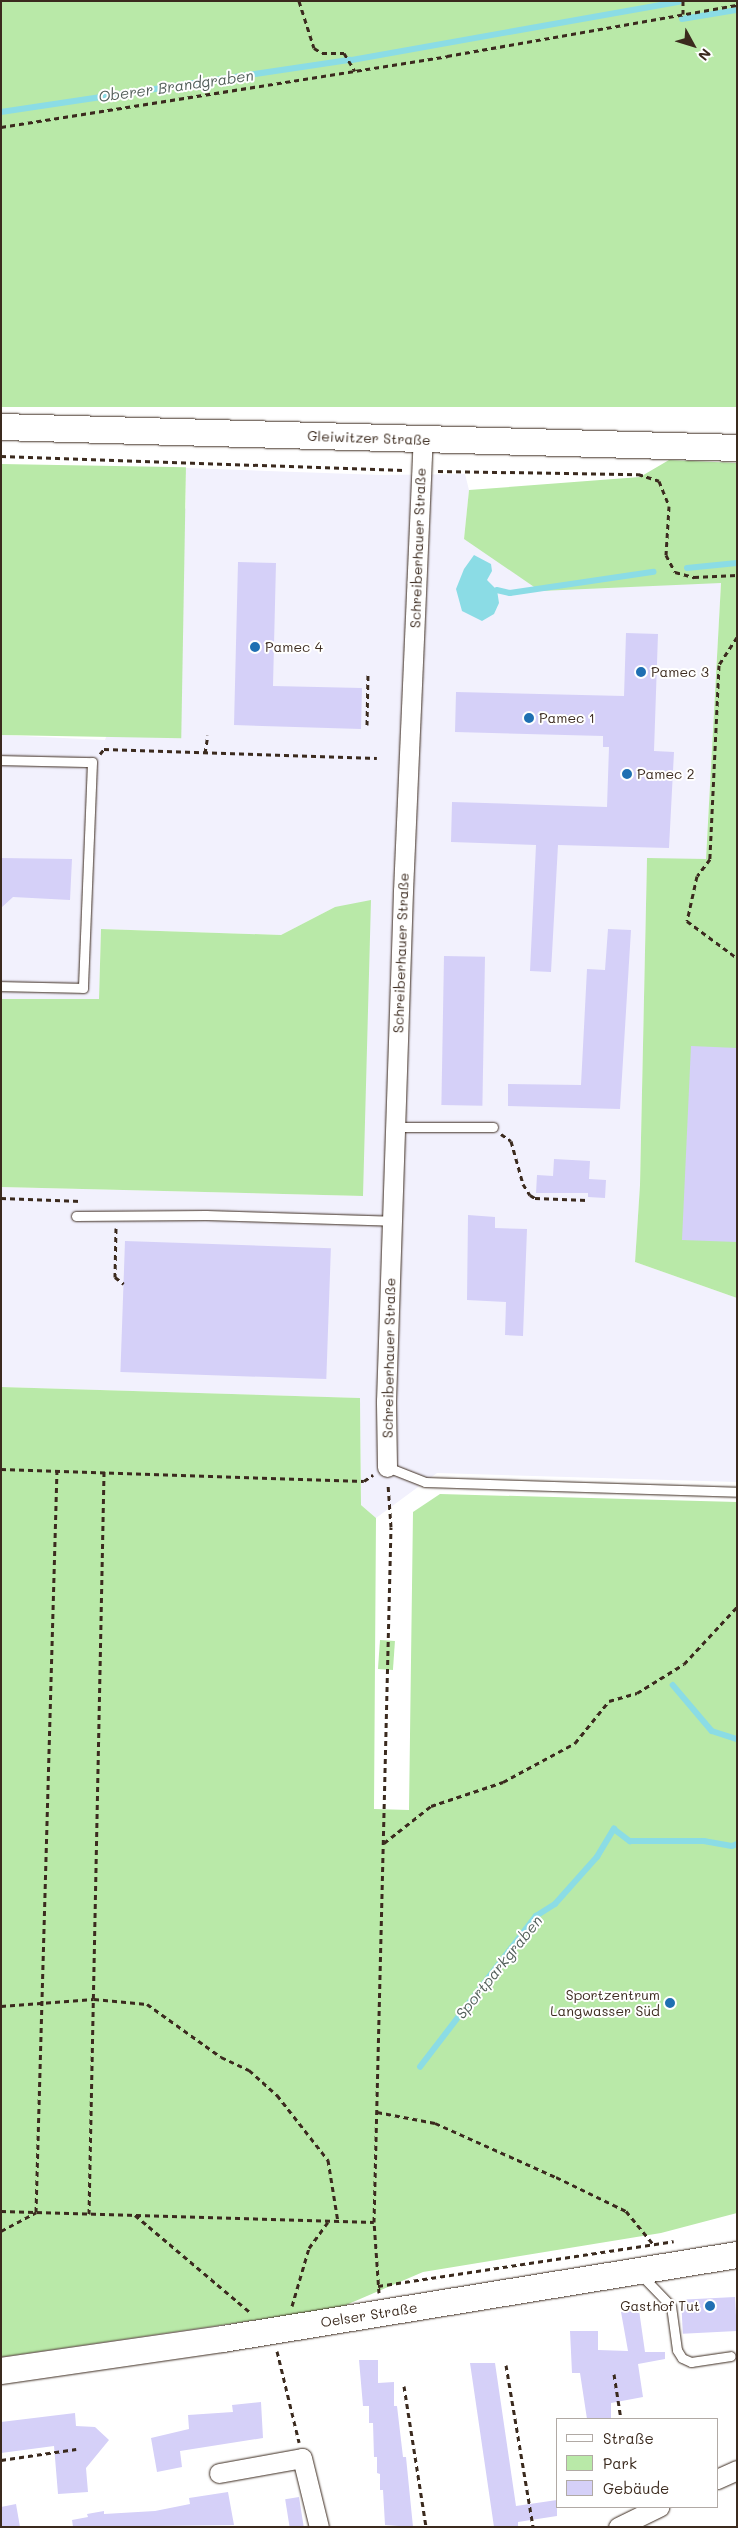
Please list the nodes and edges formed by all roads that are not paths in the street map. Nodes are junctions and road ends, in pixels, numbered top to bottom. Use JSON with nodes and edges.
{"nodes":[{"id":1,"x":1,"y":427,"type":"edge"},
{"id":2,"x":423,"y":439,"type":"junction"},
{"id":3,"x":737,"y":448,"type":"edge"},
{"id":4,"x":1,"y":760,"type":"edge"},
{"id":5,"x":1,"y":986,"type":"edge"},
{"id":6,"x":395,"y":1127,"type":"junction"},
{"id":7,"x":493,"y":1127,"type":"road end"},
{"id":8,"x":76,"y":1216,"type":"dead end"},
{"id":9,"x":392,"y":1220,"type":"junction"},
{"id":10,"x":387,"y":1467,"type":"joint"},
{"id":11,"x":737,"y":1492,"type":"edge"},
{"id":12,"x":737,"y":2255,"type":"edge"},
{"id":13,"x":643,"y":2270,"type":"junction"},
{"id":14,"x":731,"y":2356,"type":"dead end"},
{"id":15,"x":1,"y":2371,"type":"edge"},
{"id":16,"x":737,"y":2470,"type":"edge"},
{"id":17,"x":219,"y":2473,"type":"dead end"},
{"id":18,"x":718,"y":2479,"type":"edge"},
{"id":19,"x":657,"y":2508,"type":"edge"},
{"id":20,"x":319,"y":2527,"type":"edge"},
{"id":21,"x":618,"y":2527,"type":"edge"}],
"edges":[{"from":1,"to":2,"type":"main road","name":"Gleiwitzer Straße"},
{"from":2,"to":3,"type":"main road","name":"Gleiwitzer Straße"},
{"from":2,"to":6,"type":"street","name":"Schreiberhauer Straße"},
{"from":4,"to":5,"type":"lane"},
{"from":6,"to":7,"type":"lane"},
{"from":6,"to":9,"type":"street","name":"Schreiberhauer Straße"},
{"from":8,"to":9,"type":"lane"},
{"from":9,"to":10,"type":"street","name":"Schreiberhauer Straße"},
{"from":10,"to":11,"type":"lane"},
{"from":12,"to":13,"type":"main road","name":"Oelser Straße"},
{"from":13,"to":14,"type":"lane"},
{"from":13,"to":15,"type":"main road","name":"Oelser Straße"},
{"from":16,"to":18,"type":"street"},
{"from":17,"to":20,"type":"street"},
{"from":19,"to":21,"type":"street"}]}
